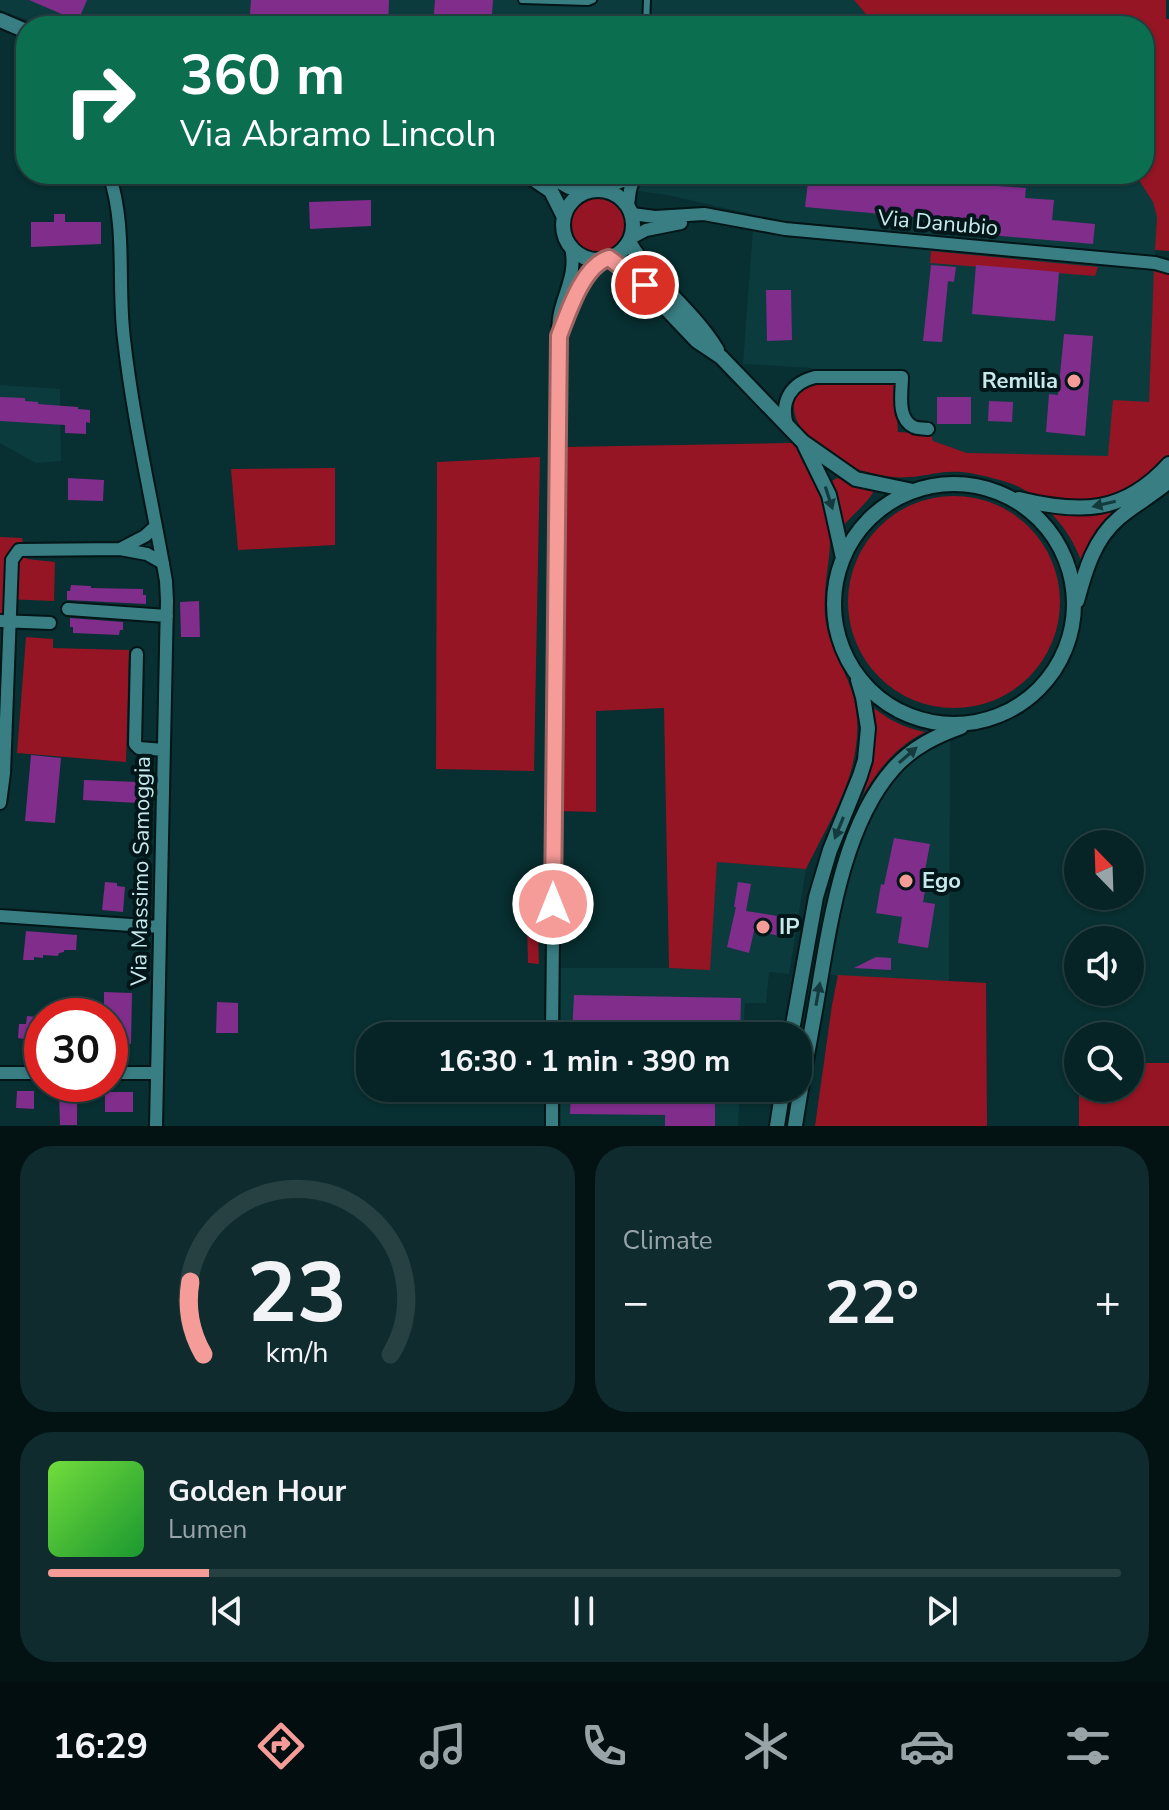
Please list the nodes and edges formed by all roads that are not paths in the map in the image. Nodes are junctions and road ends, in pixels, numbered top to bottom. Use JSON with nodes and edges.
{"nodes":[{"id":1,"x":522,"y":0,"type":"edge"},
{"id":2,"x":593,"y":0,"type":"edge"},
{"id":3,"x":112,"y":184,"type":"edge"},
{"id":4,"x":541,"y":184,"type":"edge"},
{"id":5,"x":564,"y":184,"type":"edge"},
{"id":6,"x":613,"y":184,"type":"edge"},
{"id":7,"x":632,"y":184,"type":"edge"},
{"id":8,"x":595,"y":190,"type":"junction"},
{"id":9,"x":630,"y":210,"type":"junction"},
{"id":10,"x":564,"y":217,"type":"junction"},
{"id":11,"x":720,"y":217,"type":"junction"},
{"id":12,"x":630,"y":240,"type":"junction"},
{"id":13,"x":571,"y":248,"type":"junction"},
{"id":14,"x":606,"y":259,"type":"junction"},
{"id":15,"x":1169,"y":264,"type":"edge"},
{"id":16,"x":559,"y":336,"type":"junction"},
{"id":17,"x":721,"y":357,"type":"junction"},
{"id":18,"x":787,"y":425,"type":"junction"},
{"id":19,"x":928,"y":429,"type":"dead end"},
{"id":20,"x":803,"y":442,"type":"junction"},
{"id":21,"x":1169,"y":464,"type":"edge"},
{"id":22,"x":1169,"y":481,"type":"edge"},
{"id":23,"x":914,"y":491,"type":"junction"},
{"id":24,"x":1011,"y":498,"type":"junction"},
{"id":25,"x":156,"y":526,"type":"junction"},
{"id":26,"x":120,"y":549,"type":"junction"},
{"id":27,"x":843,"y":558,"type":"junction"},
{"id":28,"x":163,"y":563,"type":"junction"},
{"id":29,"x":68,"y":609,"type":"dead end"},
{"id":30,"x":1074,"y":613,"type":"junction"},
{"id":31,"x":167,"y":616,"type":"junction"},
{"id":32,"x":5,"y":621,"type":"edge"},
{"id":33,"x":50,"y":623,"type":"dead end"},
{"id":34,"x":137,"y":654,"type":"dead end"},
{"id":35,"x":4,"y":664,"type":"edge"},
{"id":36,"x":856,"y":672,"type":"junction"},
{"id":37,"x":975,"y":722,"type":"junction"},
{"id":38,"x":164,"y":750,"type":"junction"},
{"id":39,"x":2,"y":772,"type":"edge"},
{"id":40,"x":0,"y":803,"type":"edge"},
{"id":41,"x":0,"y":916,"type":"edge"},
{"id":42,"x":160,"y":927,"type":"junction"},
{"id":43,"x":552,"y":1022,"type":"edge"},
{"id":44,"x":794,"y":1022,"type":"edge"},
{"id":45,"x":0,"y":1073,"type":"edge"},
{"id":46,"x":24,"y":1073,"type":"edge"},
{"id":47,"x":128,"y":1073,"type":"edge"},
{"id":48,"x":157,"y":1073,"type":"junction"},
{"id":49,"x":552,"y":1102,"type":"edge"},
{"id":50,"x":781,"y":1102,"type":"edge"},
{"id":51,"x":156,"y":1126,"type":"edge"},
{"id":52,"x":552,"y":1126,"type":"edge"},
{"id":53,"x":777,"y":1126,"type":"edge"},
{"id":54,"x":795,"y":1126,"type":"edge"}],
"edges":[{"from":1,"to":2,"type":"lane"},
{"from":3,"to":25,"type":"street","name":"Via Massimo Samoggia"},
{"from":4,"to":10,"type":"street"},
{"from":5,"to":8,"type":"street"},
{"from":6,"to":8,"type":"street"},
{"from":7,"to":9,"type":"street"},
{"from":8,"to":9,"type":"street"},
{"from":8,"to":10,"type":"street"},
{"from":9,"to":11,"type":"street","name":"Via Danubio"},
{"from":9,"to":12,"type":"street"},
{"from":10,"to":13,"type":"street"},
{"from":11,"to":12,"type":"street","name":"Via Danubio"},
{"from":11,"to":15,"type":"street","name":"Via Danubio"},
{"from":12,"to":14,"type":"street"},
{"from":12,"to":17,"type":"street"},
{"from":13,"to":14,"type":"street"},
{"from":13,"to":16,"type":"street"},
{"from":14,"to":16,"type":"street"},
{"from":14,"to":17,"type":"street"},
{"from":16,"to":43,"type":"street"},
{"from":17,"to":18,"type":"street"},
{"from":18,"to":19,"type":"street"},
{"from":18,"to":20,"type":"street"},
{"from":20,"to":23,"type":"street"},
{"from":20,"to":27,"type":"street","one_way":true},
{"from":21,"to":24,"type":"street","one_way":true},
{"from":22,"to":30,"type":"street"},
{"from":23,"to":24,"type":"street"},
{"from":23,"to":27,"type":"street"},
{"from":24,"to":30,"type":"street"},
{"from":25,"to":26,"type":"street"},
{"from":25,"to":28,"type":"street","name":"Via Massimo Samoggia"},
{"from":26,"to":28,"type":"street"},
{"from":26,"to":32,"type":"street"},
{"from":27,"to":36,"type":"street"},
{"from":28,"to":31,"type":"street","name":"Via Massimo Samoggia"},
{"from":29,"to":31,"type":"street"},
{"from":30,"to":37,"type":"street"},
{"from":31,"to":38,"type":"street","name":"Via Massimo Samoggia"},
{"from":32,"to":33,"type":"street"},
{"from":32,"to":35,"type":"street"},
{"from":34,"to":38,"type":"street"},
{"from":35,"to":39,"type":"street"},
{"from":36,"to":37,"type":"street"},
{"from":36,"to":44,"type":"street","one_way":true},
{"from":54,"to":37,"type":"street","one_way":true},
{"from":38,"to":42,"type":"street","name":"Via Massimo Samoggia"},
{"from":39,"to":40,"type":"street"},
{"from":41,"to":42,"type":"street"},
{"from":42,"to":48,"type":"street","name":"Via Massimo Samoggia"},
{"from":45,"to":46,"type":"street"},
{"from":47,"to":48,"type":"street"},
{"from":48,"to":51,"type":"street","name":"Via Massimo Samoggia"},
{"from":49,"to":52,"type":"street"},
{"from":50,"to":53,"type":"street"}]}
